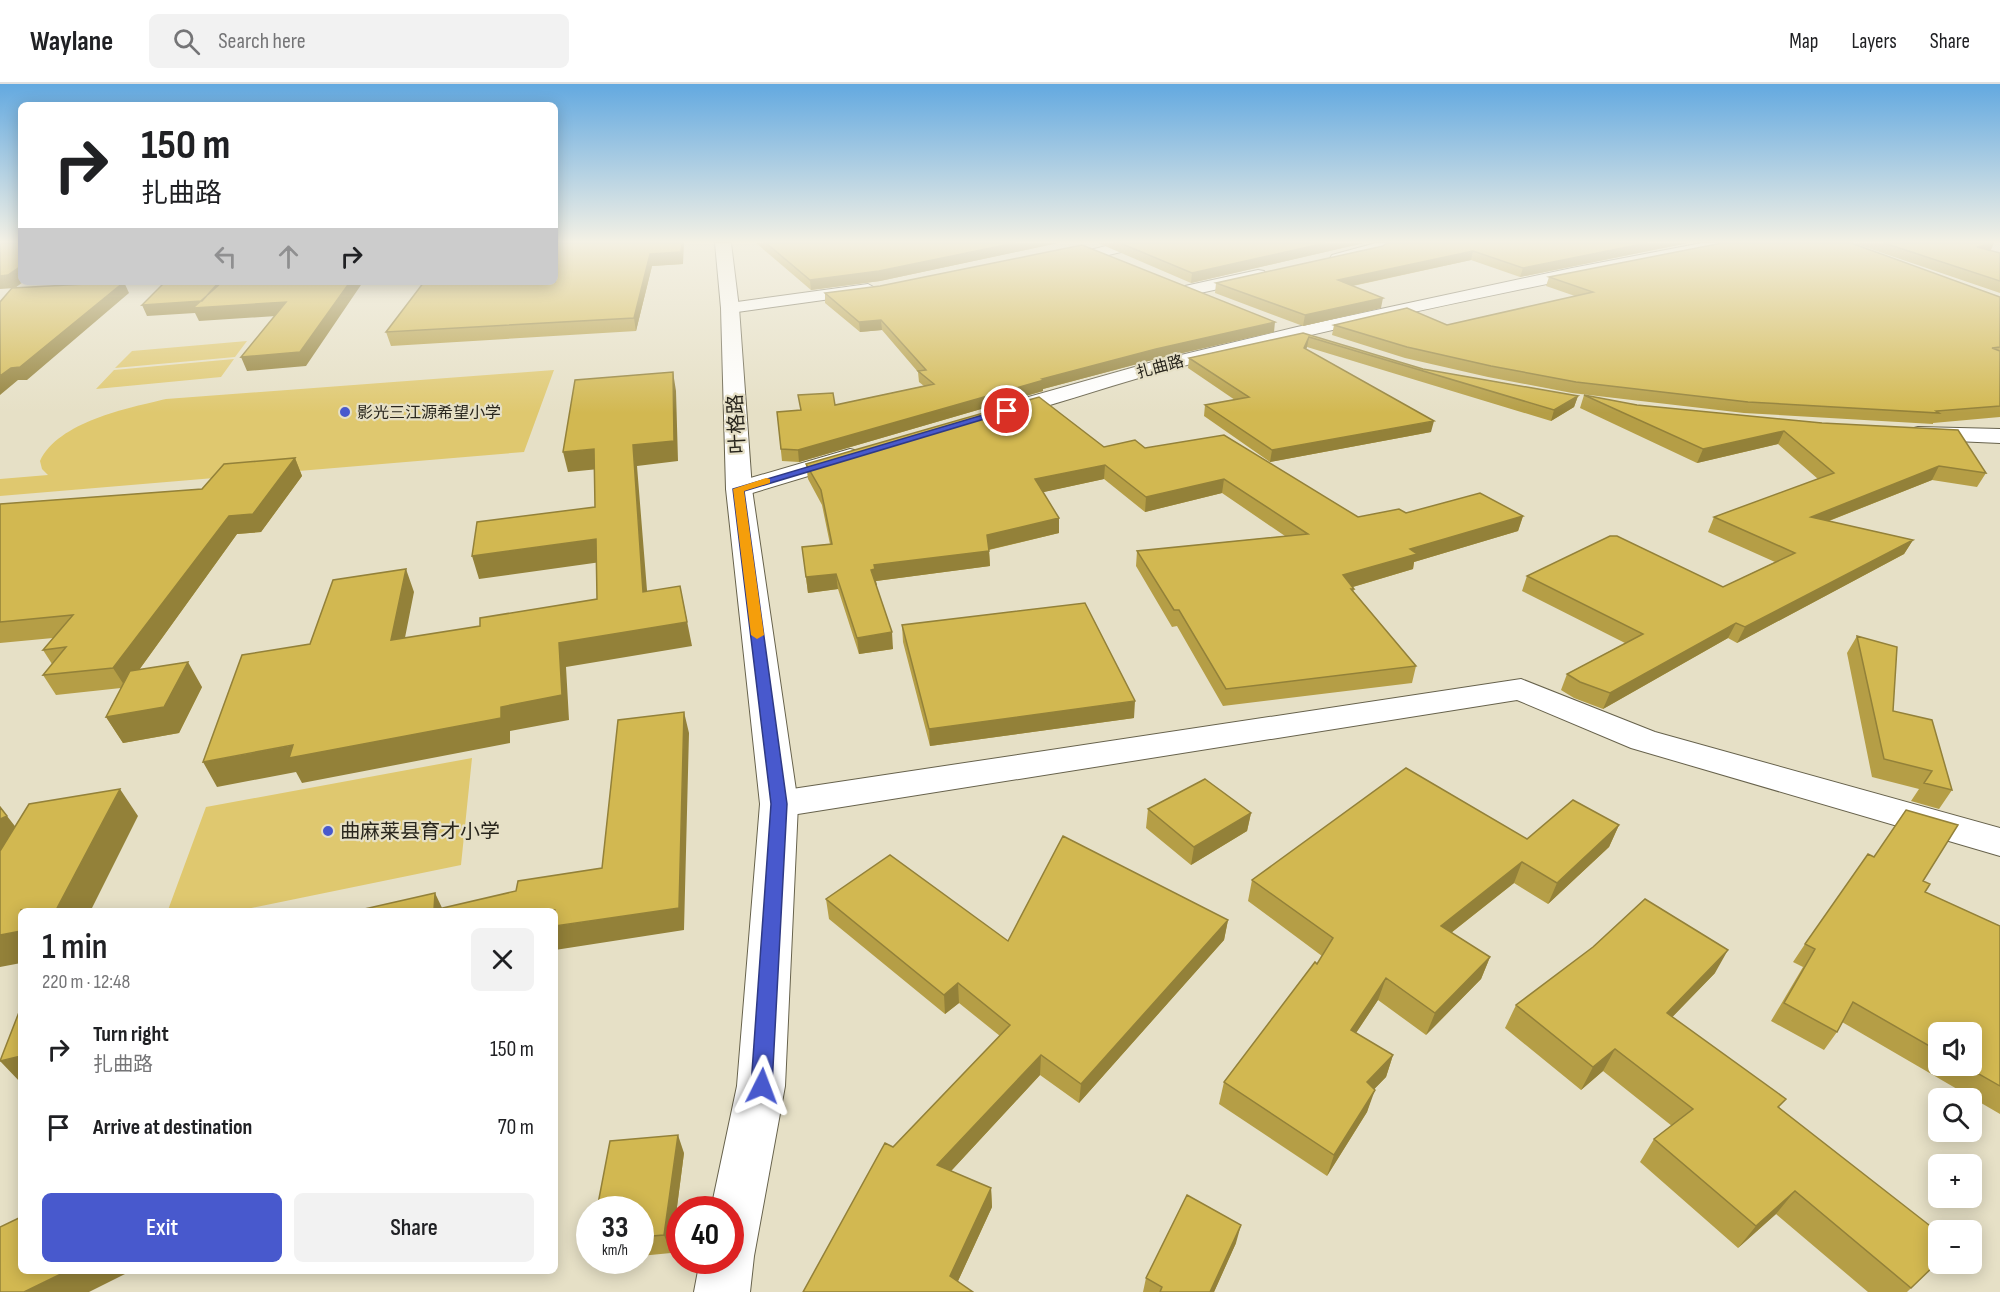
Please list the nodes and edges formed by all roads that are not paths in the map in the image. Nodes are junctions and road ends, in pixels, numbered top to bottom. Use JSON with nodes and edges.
{"nodes":[{"id":1,"x":729,"y":299,"type":"edge"},
{"id":2,"x":795,"y":299,"type":"edge"},
{"id":3,"x":1214,"y":299,"type":"edge"},
{"id":4,"x":1455,"y":299,"type":"edge"},
{"id":5,"x":1223,"y":303,"type":"edge"},
{"id":6,"x":730,"y":308,"type":"junction"},
{"id":7,"x":1265,"y":320,"type":"edge"},
{"id":8,"x":1297,"y":333,"type":"junction"},
{"id":9,"x":1342,"y":346,"type":"edge"},
{"id":10,"x":980,"y":418,"type":"edge"},
{"id":11,"x":1898,"y":434,"type":"edge"},
{"id":12,"x":2000,"y":436,"type":"edge"},
{"id":13,"x":865,"y":452,"type":"edge"},
{"id":14,"x":739,"y":489,"type":"junction"},
{"id":15,"x":779,"y":804,"type":"junction"},
{"id":16,"x":2000,"y":842,"type":"edge"},
{"id":17,"x":740,"y":1196,"type":"edge"},
{"id":18,"x":725,"y":1274,"type":"edge"},
{"id":19,"x":722,"y":1292,"type":"edge"}],
"edges":[{"from":1,"to":6,"type":"street","name":"叶格路"},
{"from":2,"to":6,"type":"street"},
{"from":3,"to":5,"type":"street"},
{"from":4,"to":8,"type":"street","name":"扎曲路"},
{"from":6,"to":14,"type":"street","name":"叶格路"},
{"from":7,"to":8,"type":"street"},
{"from":8,"to":9,"type":"street"},
{"from":8,"to":10,"type":"street","name":"扎曲路"},
{"from":11,"to":12,"type":"street"},
{"from":13,"to":14,"type":"street"},
{"from":14,"to":15,"type":"street","name":"叶格路"},
{"from":15,"to":16,"type":"street"},
{"from":15,"to":17,"type":"street","name":"叶格路"},
{"from":18,"to":19,"type":"street"}]}
